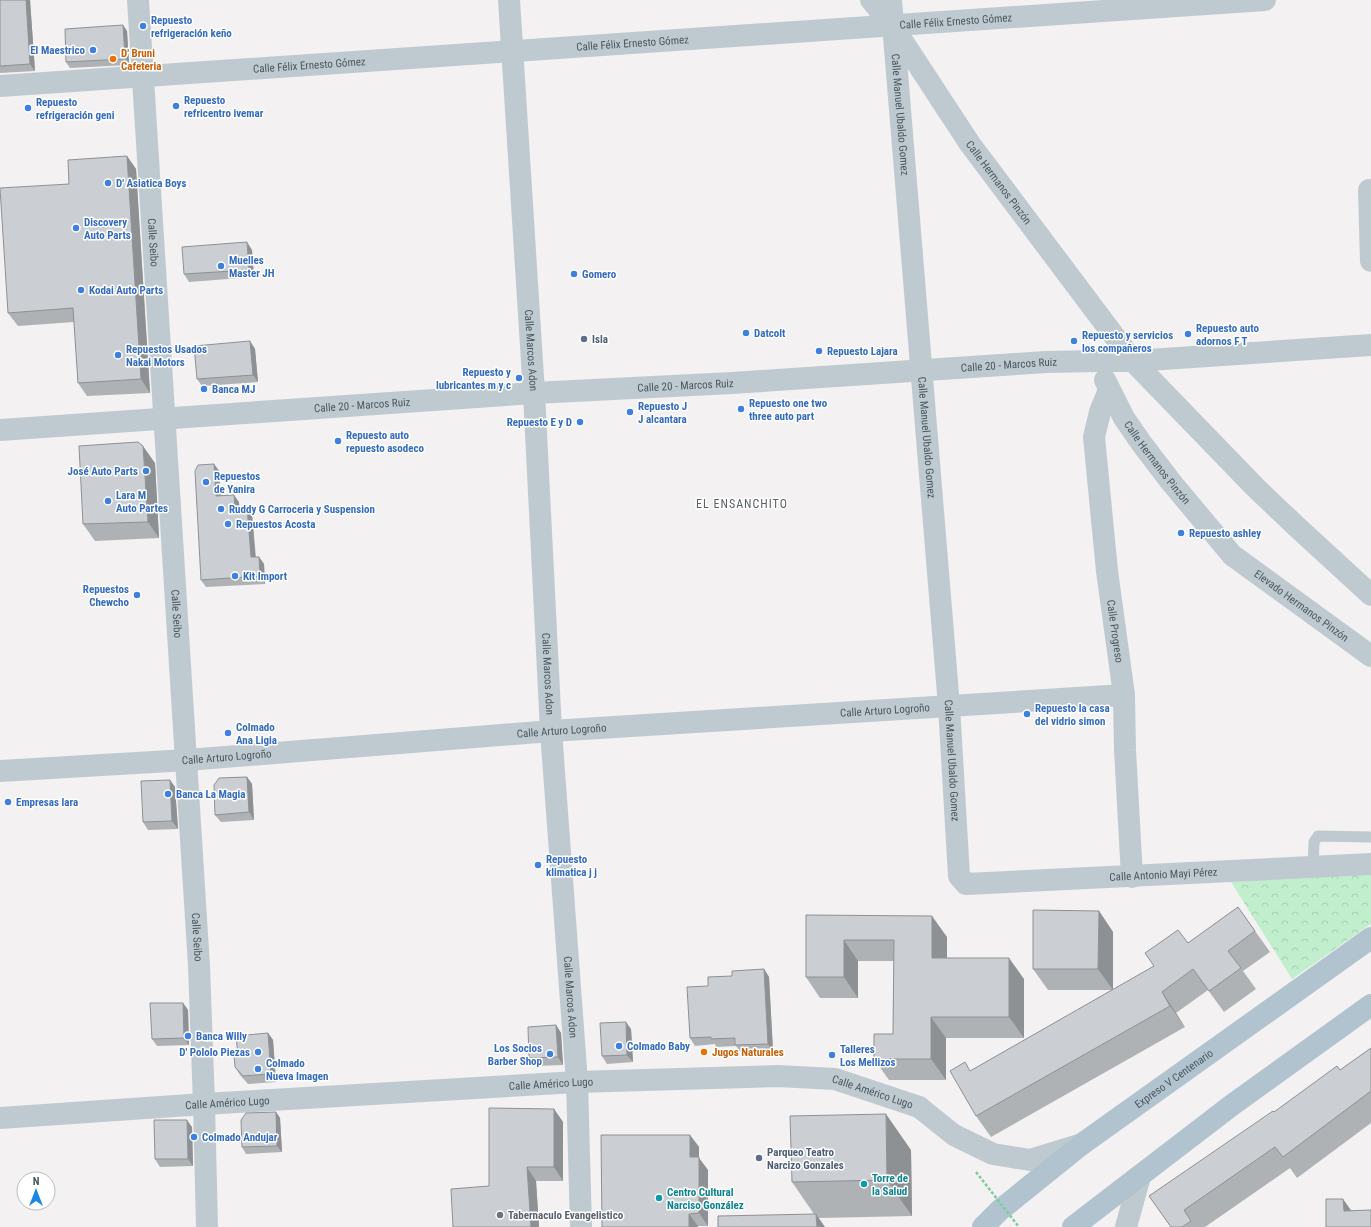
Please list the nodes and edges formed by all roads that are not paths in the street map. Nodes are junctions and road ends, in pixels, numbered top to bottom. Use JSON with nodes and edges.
{"nodes":[{"id":1,"x":138,"y":0,"type":"edge"},
{"id":2,"x":509,"y":0,"type":"edge"},
{"id":3,"x":871,"y":0,"type":"edge"},
{"id":4,"x":891,"y":0,"type":"edge"},
{"id":5,"x":1258,"y":0,"type":"edge"},
{"id":6,"x":892,"y":25,"type":"junction"},
{"id":7,"x":511,"y":51,"type":"junction"},
{"id":8,"x":143,"y":76,"type":"junction"},
{"id":9,"x":0,"y":86,"type":"edge"},
{"id":10,"x":1369,"y":190,"type":"dead end"},
{"id":11,"x":1371,"y":262,"type":"edge"},
{"id":12,"x":1371,"y":345,"type":"edge"},
{"id":13,"x":1098,"y":361,"type":"junction"},
{"id":14,"x":1133,"y":361,"type":"junction"},
{"id":15,"x":922,"y":371,"type":"junction"},
{"id":16,"x":1109,"y":390,"type":"junction"},
{"id":17,"x":534,"y":393,"type":"junction"},
{"id":18,"x":165,"y":419,"type":"junction"},
{"id":19,"x":0,"y":430,"type":"edge"},
{"id":20,"x":1232,"y":555,"type":"joint"},
{"id":21,"x":1371,"y":595,"type":"edge"},
{"id":22,"x":1371,"y":656,"type":"edge"},
{"id":23,"x":1124,"y":695,"type":"junction"},
{"id":24,"x":949,"y":706,"type":"junction"},
{"id":25,"x":551,"y":731,"type":"junction"},
{"id":26,"x":187,"y":760,"type":"junction"},
{"id":27,"x":0,"y":771,"type":"edge"},
{"id":28,"x":1371,"y":837,"type":"edge"},
{"id":29,"x":1371,"y":864,"type":"edge"},
{"id":30,"x":1313,"y":867,"type":"junction"},
{"id":31,"x":959,"y":876,"type":"joint"},
{"id":32,"x":1132,"y":877,"type":"junction"},
{"id":33,"x":1371,"y":938,"type":"edge"},
{"id":34,"x":1371,"y":1005,"type":"edge"},
{"id":35,"x":577,"y":1082,"type":"junction"},
{"id":36,"x":204,"y":1104,"type":"junction"},
{"id":37,"x":0,"y":1118,"type":"edge"},
{"id":38,"x":1082,"y":1144,"type":"junction"},
{"id":39,"x":1140,"y":1176,"type":"junction"},
{"id":40,"x":207,"y":1227,"type":"edge"},
{"id":41,"x":581,"y":1227,"type":"edge"},
{"id":42,"x":983,"y":1227,"type":"edge"},
{"id":43,"x":1073,"y":1227,"type":"edge"},
{"id":44,"x":1126,"y":1227,"type":"edge"}],
"edges":[{"from":1,"to":8,"type":"street","name":"Calle Seibo"},
{"from":2,"to":7,"type":"street","name":"Calle Marcos Adon"},
{"from":3,"to":6,"type":"street","name":"Calle Hermanos Pinzón"},
{"from":4,"to":6,"type":"street","name":"Calle Manuel Ubaldo Gomez"},
{"from":5,"to":6,"type":"street","name":"Calle Félix Ernesto Gómez"},
{"from":6,"to":7,"type":"street","name":"Calle Félix Ernesto Gómez"},
{"from":6,"to":14,"type":"street","name":"Calle Hermanos Pinzón"},
{"from":6,"to":15,"type":"street","name":"Calle Manuel Ubaldo Gomez"},
{"from":7,"to":8,"type":"street","name":"Calle Félix Ernesto Gómez"},
{"from":7,"to":17,"type":"street","name":"Calle Marcos Adon"},
{"from":8,"to":9,"type":"street","name":"Calle Félix Ernesto Gómez"},
{"from":8,"to":18,"type":"street","name":"Calle Seibo"},
{"from":10,"to":11,"type":"street"},
{"from":12,"to":14,"type":"street","name":"Calle 20 - Marcos Ruiz"},
{"from":13,"to":14,"type":"street","name":"Calle 20 - Marcos Ruiz"},
{"from":13,"to":15,"type":"street","name":"Calle 20 - Marcos Ruiz"},
{"from":13,"to":16,"type":"street","name":"Calle Hermanos Pinzón"},
{"from":14,"to":21,"type":"street","name":"Calle Hermanos Pinzón"},
{"from":15,"to":17,"type":"street","name":"Calle 20 - Marcos Ruiz"},
{"from":15,"to":24,"type":"street","name":"Calle Manuel Ubaldo Gomez"},
{"from":16,"to":20,"type":"street","name":"Calle Hermanos Pinzón"},
{"from":16,"to":23,"type":"street","name":"Calle Progreso"},
{"from":17,"to":18,"type":"street","name":"Calle 20 - Marcos Ruiz"},
{"from":17,"to":25,"type":"street","name":"Calle Marcos Adon"},
{"from":18,"to":19,"type":"street","name":"Calle 20 - Marcos Ruiz"},
{"from":18,"to":26,"type":"street","name":"Calle Seibo"},
{"from":20,"to":22,"type":"street","name":"Elevado Hermanos Pinzón"},
{"from":23,"to":24,"type":"street","name":"Calle Arturo Logroño"},
{"from":23,"to":32,"type":"street","name":"Calle Progreso"},
{"from":24,"to":25,"type":"street","name":"Calle Arturo Logroño"},
{"from":24,"to":31,"type":"street","name":"Calle Manuel Ubaldo Gomez"},
{"from":25,"to":26,"type":"street","name":"Calle Arturo Logroño"},
{"from":25,"to":35,"type":"street","name":"Calle Marcos Adon"},
{"from":26,"to":27,"type":"street","name":"Calle Arturo Logroño"},
{"from":26,"to":36,"type":"street","name":"Calle Seibo"},
{"from":28,"to":30,"type":"lane"},
{"from":29,"to":30,"type":"street","name":"Calle Antonio Mayi Pérez"},
{"from":30,"to":32,"type":"street","name":"Calle Antonio Mayi Pérez"},
{"from":31,"to":32,"type":"street","name":"Calle Antonio Mayi Pérez"},
{"from":33,"to":38,"type":"main road","name":"Expreso V Centenario"},
{"from":34,"to":39,"type":"main road"},
{"from":35,"to":36,"type":"street","name":"Calle Américo Lugo"},
{"from":35,"to":38,"type":"street","name":"Calle Américo Lugo"},
{"from":35,"to":41,"type":"street","name":"Calle Marcos Adon"},
{"from":36,"to":37,"type":"street","name":"Calle Américo Lugo"},
{"from":36,"to":40,"type":"street","name":"Calle Seibo"},
{"from":38,"to":42,"type":"main road","name":"Expreso V Centenario"},
{"from":39,"to":43,"type":"main road"},
{"from":39,"to":44,"type":"street"}]}
